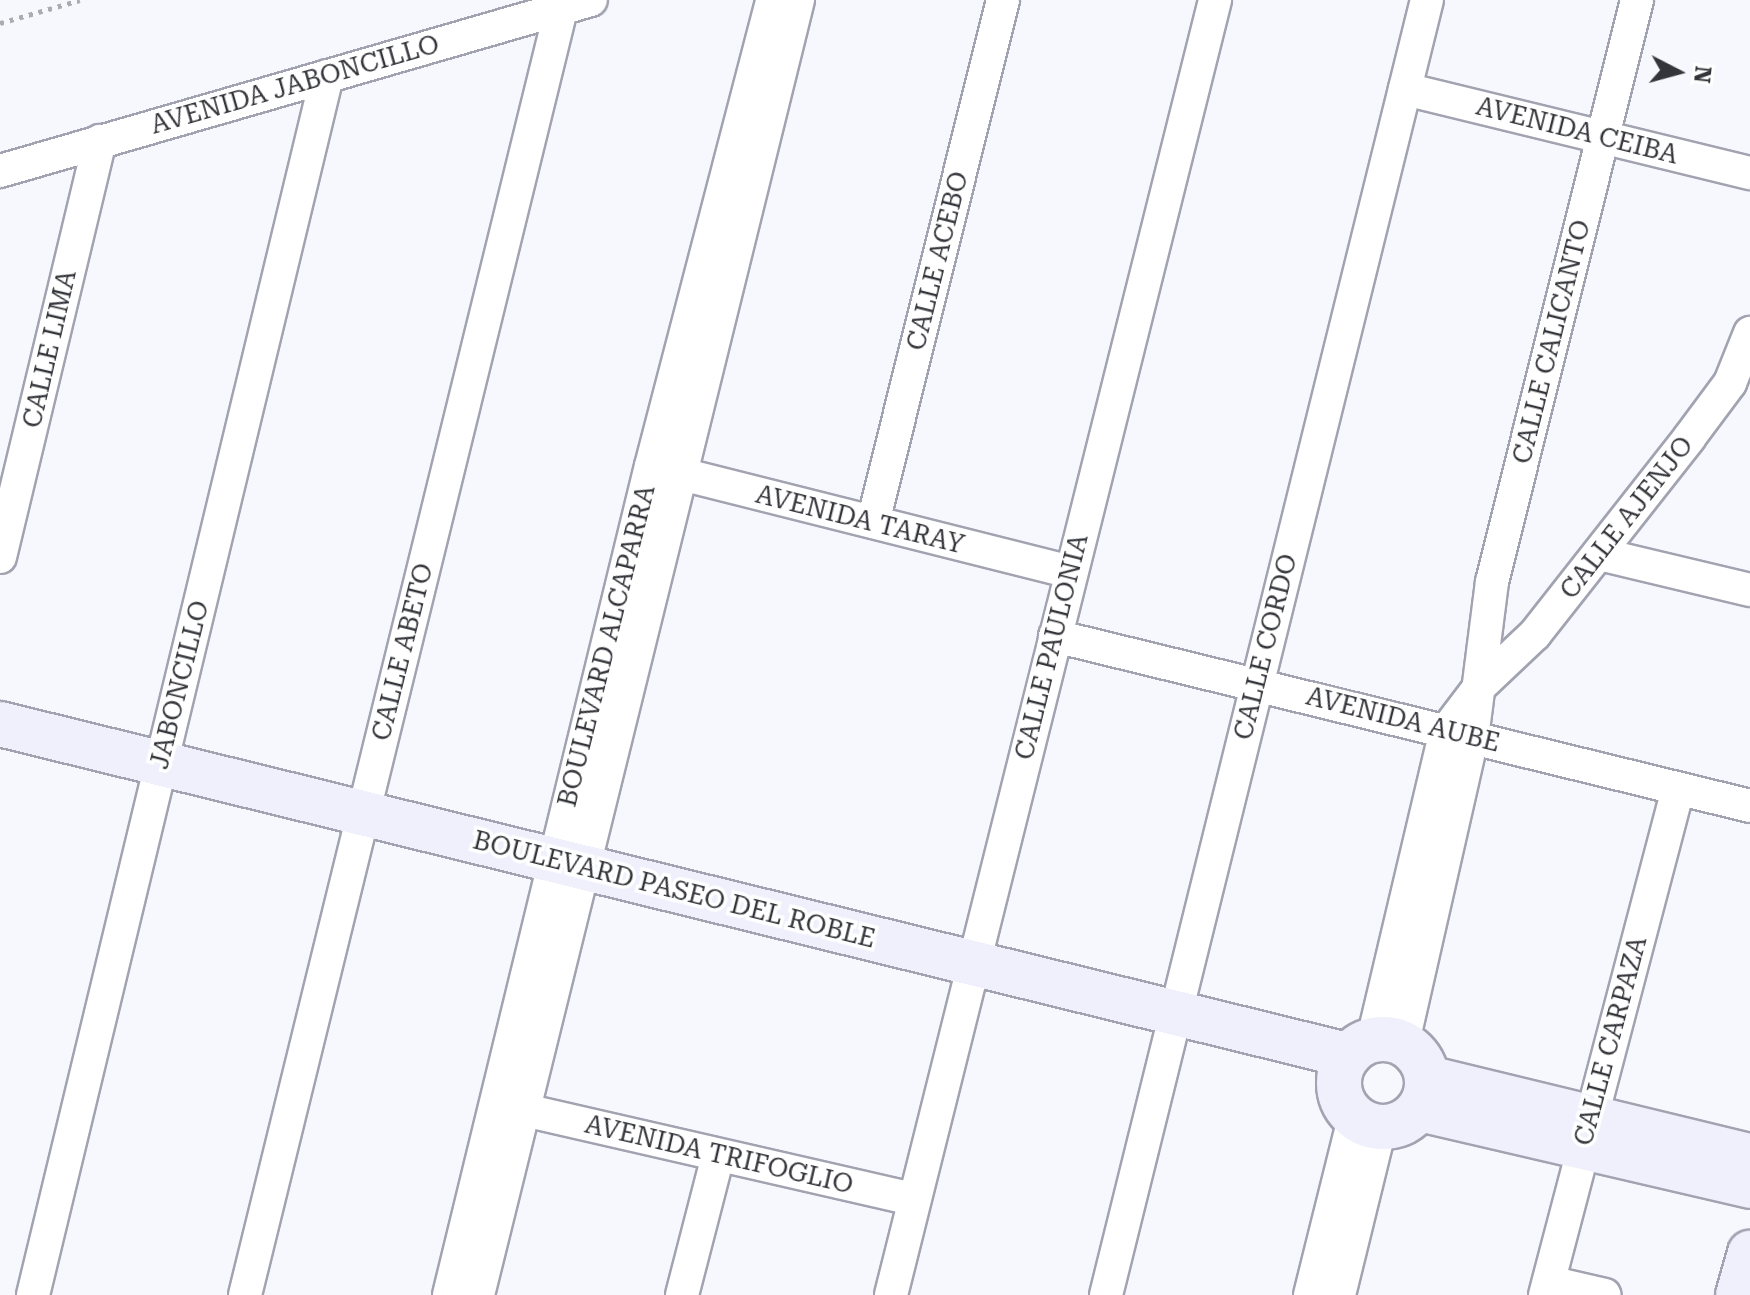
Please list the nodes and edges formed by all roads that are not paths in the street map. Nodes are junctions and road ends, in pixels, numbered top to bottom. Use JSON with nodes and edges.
{"nodes":[{"id":1,"x":772,"y":0,"type":"edge"},
{"id":2,"x":798,"y":0,"type":"edge"},
{"id":3,"x":1003,"y":0,"type":"edge"},
{"id":4,"x":1215,"y":0,"type":"edge"},
{"id":5,"x":1427,"y":0,"type":"edge"},
{"id":6,"x":1637,"y":0,"type":"edge"},
{"id":7,"x":576,"y":4,"type":"edge"},
{"id":8,"x":327,"y":76,"type":"junction"},
{"id":9,"x":1405,"y":89,"type":"junction"},
{"id":10,"x":1603,"y":137,"type":"junction"},
{"id":11,"x":100,"y":141,"type":"junction"},
{"id":12,"x":0,"y":171,"type":"edge"},
{"id":13,"x":1750,"y":173,"type":"edge"},
{"id":14,"x":1750,"y":333,"type":"edge"},
{"id":15,"x":1740,"y":385,"type":"edge"},
{"id":16,"x":666,"y":470,"type":"junction"},
{"id":17,"x":873,"y":522,"type":"junction"},
{"id":18,"x":1599,"y":554,"type":"junction"},
{"id":19,"x":0,"y":557,"type":"edge"},
{"id":20,"x":1071,"y":572,"type":"junction"},
{"id":21,"x":1750,"y":590,"type":"edge"},
{"id":22,"x":1055,"y":636,"type":"junction"},
{"id":23,"x":1257,"y":683,"type":"junction"},
{"id":24,"x":1480,"y":686,"type":"junction"},
{"id":25,"x":0,"y":724,"type":"edge"},
{"id":26,"x":1459,"y":734,"type":"junction"},
{"id":27,"x":0,"y":755,"type":"edge"},
{"id":28,"x":158,"y":778,"type":"junction"},
{"id":29,"x":1678,"y":789,"type":"junction"},
{"id":30,"x":1750,"y":806,"type":"edge"},
{"id":31,"x":360,"y":828,"type":"junction"},
{"id":32,"x":566,"y":878,"type":"junction"},
{"id":33,"x":970,"y":978,"type":"junction"},
{"id":34,"x":1171,"y":1027,"type":"junction"},
{"id":35,"x":1366,"y":1078,"type":"junction"},
{"id":36,"x":1423,"y":1094,"type":"junction"},
{"id":37,"x":524,"y":1110,"type":"junction"},
{"id":38,"x":1586,"y":1131,"type":"junction"},
{"id":39,"x":718,"y":1156,"type":"junction"},
{"id":40,"x":1750,"y":1156,"type":"edge"},
{"id":41,"x":1750,"y":1186,"type":"edge"},
{"id":42,"x":914,"y":1199,"type":"junction"},
{"id":43,"x":1750,"y":1253,"type":"edge"},
{"id":44,"x":1547,"y":1289,"type":"edge"},
{"id":45,"x":33,"y":1295,"type":"edge"},
{"id":46,"x":245,"y":1295,"type":"edge"},
{"id":47,"x":449,"y":1295,"type":"edge"},
{"id":48,"x":478,"y":1295,"type":"edge"},
{"id":49,"x":682,"y":1295,"type":"edge"},
{"id":50,"x":891,"y":1295,"type":"edge"},
{"id":51,"x":1106,"y":1295,"type":"edge"},
{"id":52,"x":1310,"y":1295,"type":"edge"},
{"id":53,"x":1339,"y":1295,"type":"edge"},
{"id":54,"x":1605,"y":1295,"type":"edge"},
{"id":55,"x":1738,"y":1295,"type":"edge"}],
"edges":[{"from":1,"to":16,"type":"street","name":"BOULEVARD ALCAPARRA"},
{"from":2,"to":16,"type":"street","name":"BOULEVARD ALCAPARRA"},
{"from":3,"to":17,"type":"street","name":"CALLE ACEBO"},
{"from":4,"to":20,"type":"street","name":"CALLE PAULONIA"},
{"from":5,"to":9,"type":"street","name":"CALLE CORDO"},
{"from":6,"to":10,"type":"street","name":"CALLE CALICANTO"},
{"from":7,"to":8,"type":"street","name":"AVENIDA JABONCILLO"},
{"from":7,"to":31,"type":"street","name":"CALLE ABETO"},
{"from":8,"to":11,"type":"street","name":"AVENIDA JABONCILLO"},
{"from":8,"to":28,"type":"street","name":"JABONCILLO"},
{"from":9,"to":10,"type":"street","name":"AVENIDA CEIBA"},
{"from":9,"to":23,"type":"street","name":"CALLE CORDO"},
{"from":10,"to":13,"type":"street","name":"AVENIDA CEIBA"},
{"from":10,"to":24,"type":"street","name":"CALLE CALICANTO"},
{"from":11,"to":12,"type":"street","name":"AVENIDA JABONCILLO"},
{"from":11,"to":19,"type":"street","name":"CALLE LIMA"},
{"from":14,"to":15,"type":"street","name":"CALLE AJENJO"},
{"from":15,"to":18,"type":"street","name":"CALLE AJENJO"},
{"from":16,"to":17,"type":"street","name":"AVENIDA TARAY"},
{"from":16,"to":32,"type":"street","name":"BOULEVARD ALCAPARRA"},
{"from":17,"to":20,"type":"street","name":"AVENIDA TARAY"},
{"from":18,"to":21,"type":"street"},
{"from":18,"to":24,"type":"street","name":"CALLE AJENJO"},
{"from":20,"to":22,"type":"street","name":"CALLE PAULONIA"},
{"from":22,"to":23,"type":"street","name":"AVENIDA AUBE"},
{"from":22,"to":33,"type":"street","name":"CALLE PAULONIA"},
{"from":23,"to":26,"type":"street","name":"AVENIDA AUBE"},
{"from":23,"to":34,"type":"street","name":"CALLE CORDO"},
{"from":24,"to":26,"type":"street","name":"CALLE AJENJO"},
{"from":25,"to":28,"type":"street","name":"BOULEVARD PASEO DEL ROBLE"},
{"from":26,"to":29,"type":"street","name":"AVENIDA AUBE"},
{"from":26,"to":35,"type":"street","name":"CALLE AJENJO"},
{"from":27,"to":28,"type":"street","name":"BOULEVARD PASEO DEL ROBLE"},
{"from":28,"to":31,"type":"street","name":"BOULEVARD PASEO DEL ROBLE"},
{"from":28,"to":45,"type":"street","name":"JABONCILLO"},
{"from":29,"to":30,"type":"street","name":"AVENIDA AUBE"},
{"from":29,"to":38,"type":"street","name":"CALLE CARPAZA"},
{"from":31,"to":32,"type":"street","name":"BOULEVARD PASEO DEL ROBLE"},
{"from":31,"to":46,"type":"street","name":"CALLE ABETO"},
{"from":32,"to":33,"type":"street","name":"BOULEVARD PASEO DEL ROBLE"},
{"from":32,"to":37,"type":"street","name":"BOULEVARD ALCAPARRA"},
{"from":32,"to":47,"type":"street","name":"BOULEVARD ALCAPARRA"},
{"from":33,"to":34,"type":"street","name":"BOULEVARD PASEO DEL ROBLE"},
{"from":33,"to":42,"type":"street","name":"CALLE PAULONIA"},
{"from":34,"to":35,"type":"street","name":"BOULEVARD PASEO DEL ROBLE"},
{"from":34,"to":51,"type":"street","name":"CALLE CORDO"},
{"from":35,"to":36,"type":"street"},
{"from":35,"to":36,"type":"street"},
{"from":35,"to":52,"type":"street","name":"CALLE AJENJO"},
{"from":35,"to":53,"type":"street","name":"CALLE AJENJO"},
{"from":36,"to":38,"type":"street"},
{"from":37,"to":39,"type":"street","name":"AVENIDA TRIFOGLIO"},
{"from":37,"to":48,"type":"street","name":"BOULEVARD ALCAPARRA"},
{"from":38,"to":40,"type":"street"},
{"from":38,"to":41,"type":"street"},
{"from":38,"to":44,"type":"street","name":"CALLE CARPAZA"},
{"from":39,"to":42,"type":"street","name":"AVENIDA TRIFOGLIO"},
{"from":39,"to":49,"type":"street"},
{"from":42,"to":50,"type":"street","name":"CALLE PAULONIA"},
{"from":43,"to":55,"type":"street"},
{"from":44,"to":54,"type":"street"}]}
